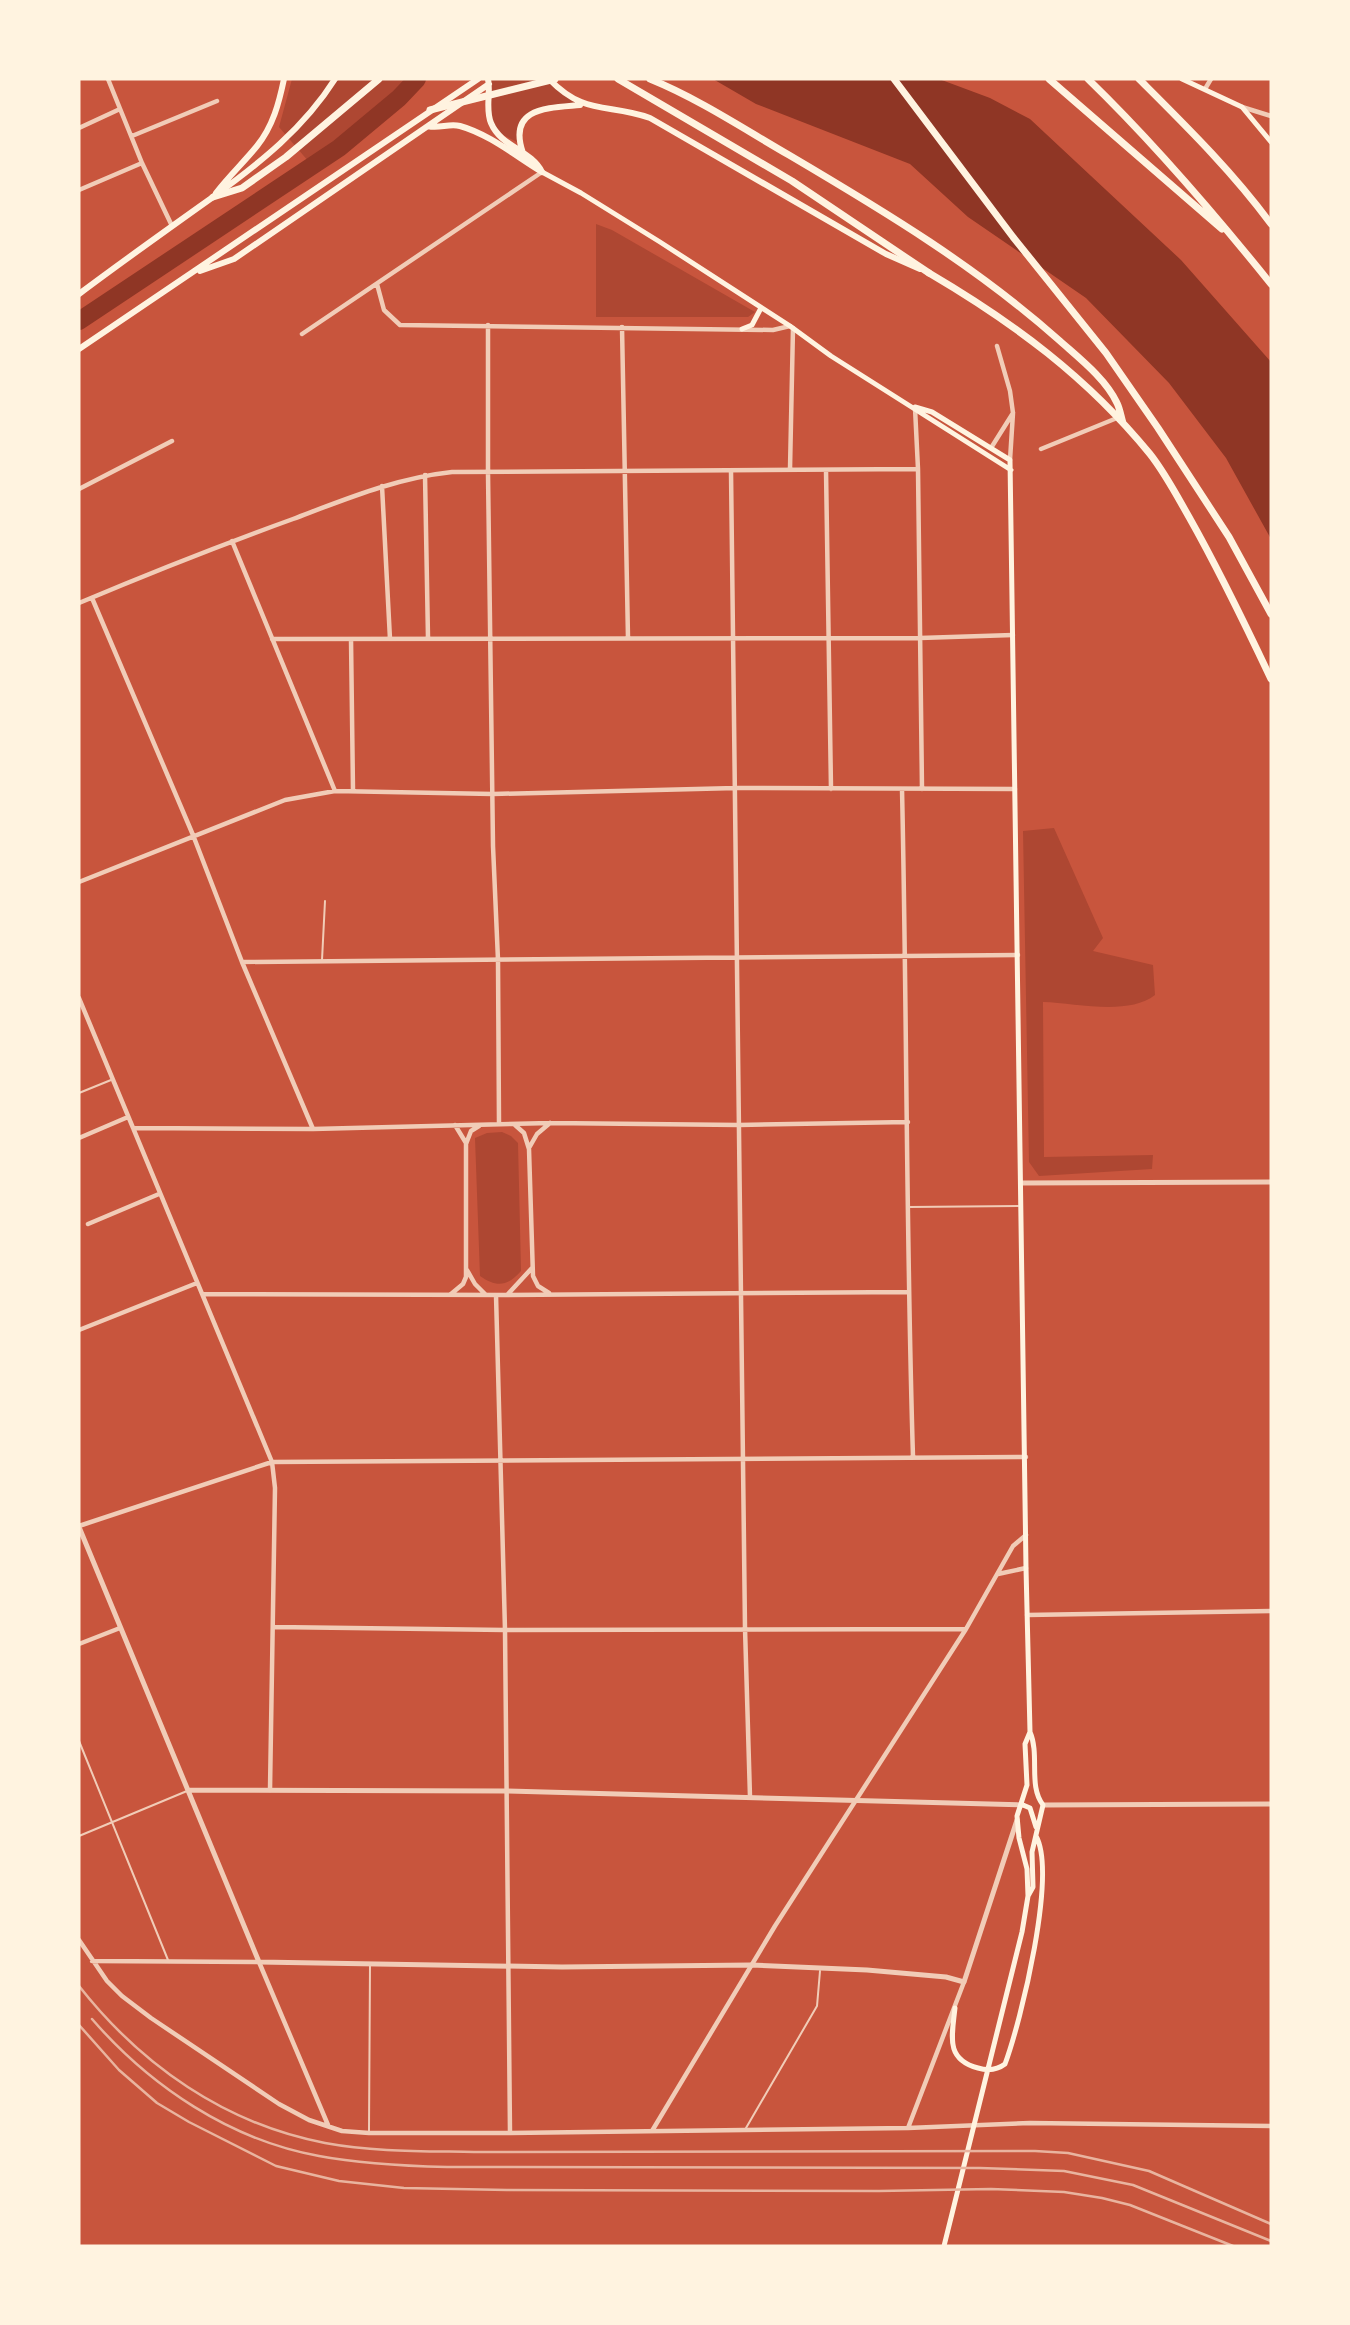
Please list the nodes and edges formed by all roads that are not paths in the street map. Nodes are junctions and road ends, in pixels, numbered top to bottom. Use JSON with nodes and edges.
{"nodes":[{"id":1,"x":119,"y":79,"type":"edge"},
{"id":2,"x":284,"y":79,"type":"edge"},
{"id":3,"x":335,"y":79,"type":"edge"},
{"id":4,"x":379,"y":79,"type":"edge"},
{"id":5,"x":478,"y":79,"type":"edge"},
{"id":6,"x":548,"y":79,"type":"edge"},
{"id":7,"x":555,"y":79,"type":"edge"},
{"id":8,"x":618,"y":79,"type":"edge"},
{"id":9,"x":650,"y":79,"type":"edge"},
{"id":10,"x":894,"y":79,"type":"edge"},
{"id":11,"x":1049,"y":79,"type":"edge"},
{"id":12,"x":1088,"y":79,"type":"edge"},
{"id":13,"x":1139,"y":79,"type":"edge"},
{"id":14,"x":1182,"y":79,"type":"edge"},
{"id":15,"x":1211,"y":79,"type":"edge"},
{"id":16,"x":109,"y":81,"type":"edge"},
{"id":17,"x":489,"y":81,"type":"edge"},
{"id":18,"x":1205,"y":89,"type":"junction"},
{"id":19,"x":217,"y":101,"type":"dead end"},
{"id":20,"x":582,"y":104,"type":"junction"},
{"id":21,"x":1242,"y":107,"type":"junction"},
{"id":22,"x":120,"y":109,"type":"junction"},
{"id":23,"x":430,"y":110,"type":"junction"},
{"id":24,"x":1271,"y":116,"type":"edge"},
{"id":25,"x":428,"y":126,"type":"junction"},
{"id":26,"x":79,"y":128,"type":"edge"},
{"id":27,"x":132,"y":136,"type":"junction"},
{"id":28,"x":1271,"y":142,"type":"edge"},
{"id":29,"x":523,"y":154,"type":"junction"},
{"id":30,"x":142,"y":163,"type":"junction"},
{"id":31,"x":542,"y":172,"type":"junction"},
{"id":32,"x":79,"y":190,"type":"edge"},
{"id":33,"x":213,"y":197,"type":"junction"},
{"id":34,"x":1271,"y":223,"type":"edge"},
{"id":35,"x":172,"y":226,"type":"junction"},
{"id":36,"x":1240,"y":246,"type":"junction"},
{"id":37,"x":195,"y":272,"type":"junction"},
{"id":38,"x":929,"y":273,"type":"junction"},
{"id":39,"x":377,"y":284,"type":"junction"},
{"id":40,"x":1271,"y":284,"type":"edge"},
{"id":41,"x":79,"y":294,"type":"edge"},
{"id":42,"x":761,"y":308,"type":"junction"},
{"id":43,"x":488,"y":325,"type":"junction"},
{"id":44,"x":622,"y":327,"type":"junction"},
{"id":45,"x":791,"y":327,"type":"junction"},
{"id":46,"x":742,"y":329,"type":"junction"},
{"id":47,"x":302,"y":334,"type":"dead end"},
{"id":48,"x":997,"y":346,"type":"dead end"},
{"id":49,"x":79,"y":349,"type":"edge"},
{"id":50,"x":915,"y":408,"type":"junction"},
{"id":51,"x":1013,"y":413,"type":"junction"},
{"id":52,"x":1120,"y":420,"type":"junction"},
{"id":53,"x":172,"y":441,"type":"dead end"},
{"id":54,"x":990,"y":448,"type":"junction"},
{"id":55,"x":1041,"y":450,"type":"dead end"},
{"id":56,"x":1010,"y":460,"type":"junction"},
{"id":57,"x":790,"y":469,"type":"junction"},
{"id":58,"x":918,"y":469,"type":"junction"},
{"id":59,"x":826,"y":470,"type":"junction"},
{"id":60,"x":1011,"y":470,"type":"junction"},
{"id":61,"x":625,"y":471,"type":"junction"},
{"id":62,"x":731,"y":471,"type":"junction"},
{"id":63,"x":488,"y":473,"type":"junction"},
{"id":64,"x":425,"y":475,"type":"junction"},
{"id":65,"x":382,"y":486,"type":"junction"},
{"id":66,"x":79,"y":489,"type":"edge"},
{"id":67,"x":232,"y":541,"type":"junction"},
{"id":68,"x":92,"y":598,"type":"junction"},
{"id":69,"x":79,"y":603,"type":"edge"},
{"id":70,"x":1271,"y":614,"type":"edge"},
{"id":71,"x":1013,"y":635,"type":"junction"},
{"id":72,"x":628,"y":638,"type":"junction"},
{"id":73,"x":732,"y":638,"type":"junction"},
{"id":74,"x":828,"y":638,"type":"junction"},
{"id":75,"x":920,"y":638,"type":"junction"},
{"id":76,"x":272,"y":639,"type":"junction"},
{"id":77,"x":352,"y":639,"type":"junction"},
{"id":78,"x":390,"y":639,"type":"junction"},
{"id":79,"x":428,"y":639,"type":"junction"},
{"id":80,"x":491,"y":639,"type":"junction"},
{"id":81,"x":1271,"y":679,"type":"edge"},
{"id":82,"x":736,"y":788,"type":"junction"},
{"id":83,"x":831,"y":789,"type":"junction"},
{"id":84,"x":902,"y":789,"type":"junction"},
{"id":85,"x":922,"y":789,"type":"junction"},
{"id":86,"x":1015,"y":789,"type":"junction"},
{"id":87,"x":335,"y":791,"type":"junction"},
{"id":88,"x":353,"y":791,"type":"junction"},
{"id":89,"x":493,"y":793,"type":"junction"},
{"id":90,"x":193,"y":835,"type":"junction"},
{"id":91,"x":79,"y":882,"type":"edge"},
{"id":92,"x":325,"y":901,"type":"dead end"},
{"id":93,"x":1018,"y":955,"type":"junction"},
{"id":94,"x":905,"y":957,"type":"junction"},
{"id":95,"x":736,"y":958,"type":"junction"},
{"id":96,"x":498,"y":960,"type":"junction"},
{"id":97,"x":322,"y":961,"type":"junction"},
{"id":98,"x":242,"y":962,"type":"junction"},
{"id":99,"x":79,"y":998,"type":"edge"},
{"id":100,"x":112,"y":1080,"type":"junction"},
{"id":101,"x":79,"y":1093,"type":"edge"},
{"id":102,"x":128,"y":1117,"type":"junction"},
{"id":103,"x":908,"y":1122,"type":"junction"},
{"id":104,"x":499,"y":1124,"type":"junction"},
{"id":105,"x":513,"y":1124,"type":"junction"},
{"id":106,"x":550,"y":1124,"type":"junction"},
{"id":107,"x":454,"y":1125,"type":"junction"},
{"id":108,"x":484,"y":1125,"type":"junction"},
{"id":109,"x":739,"y":1125,"type":"junction"},
{"id":110,"x":133,"y":1128,"type":"junction"},
{"id":111,"x":313,"y":1129,"type":"junction"},
{"id":112,"x":79,"y":1138,"type":"edge"},
{"id":113,"x":466,"y":1144,"type":"junction"},
{"id":114,"x":529,"y":1149,"type":"junction"},
{"id":115,"x":1271,"y":1182,"type":"edge"},
{"id":116,"x":1022,"y":1184,"type":"junction"},
{"id":117,"x":159,"y":1194,"type":"junction"},
{"id":118,"x":1022,"y":1206,"type":"junction"},
{"id":119,"x":909,"y":1207,"type":"junction"},
{"id":120,"x":88,"y":1224,"type":"dead end"},
{"id":121,"x":532,"y":1268,"type":"junction"},
{"id":122,"x":467,"y":1270,"type":"junction"},
{"id":123,"x":197,"y":1283,"type":"junction"},
{"id":124,"x":741,"y":1291,"type":"junction"},
{"id":125,"x":908,"y":1292,"type":"junction"},
{"id":126,"x":202,"y":1294,"type":"junction"},
{"id":127,"x":451,"y":1294,"type":"junction"},
{"id":128,"x":550,"y":1294,"type":"junction"},
{"id":129,"x":487,"y":1295,"type":"junction"},
{"id":130,"x":496,"y":1295,"type":"junction"},
{"id":131,"x":508,"y":1295,"type":"junction"},
{"id":132,"x":79,"y":1330,"type":"edge"},
{"id":133,"x":913,"y":1457,"type":"junction"},
{"id":134,"x":1026,"y":1457,"type":"junction"},
{"id":135,"x":744,"y":1459,"type":"junction"},
{"id":136,"x":501,"y":1460,"type":"junction"},
{"id":137,"x":272,"y":1462,"type":"junction"},
{"id":138,"x":79,"y":1527,"type":"edge"},
{"id":139,"x":1026,"y":1535,"type":"junction"},
{"id":140,"x":1026,"y":1569,"type":"junction"},
{"id":141,"x":998,"y":1574,"type":"junction"},
{"id":142,"x":1271,"y":1611,"type":"edge"},
{"id":143,"x":1027,"y":1615,"type":"junction"},
{"id":144,"x":274,"y":1627,"type":"junction"},
{"id":145,"x":120,"y":1628,"type":"junction"},
{"id":146,"x":745,"y":1628,"type":"junction"},
{"id":147,"x":967,"y":1629,"type":"junction"},
{"id":148,"x":505,"y":1630,"type":"junction"},
{"id":149,"x":79,"y":1644,"type":"edge"},
{"id":150,"x":1030,"y":1732,"type":"junction"},
{"id":151,"x":79,"y":1741,"type":"edge"},
{"id":152,"x":188,"y":1790,"type":"junction"},
{"id":153,"x":270,"y":1790,"type":"junction"},
{"id":154,"x":506,"y":1791,"type":"junction"},
{"id":155,"x":750,"y":1797,"type":"junction"},
{"id":156,"x":855,"y":1800,"type":"junction"},
{"id":157,"x":1271,"y":1804,"type":"edge"},
{"id":158,"x":1006,"y":1805,"type":"junction"},
{"id":159,"x":1023,"y":1805,"type":"junction"},
{"id":160,"x":1043,"y":1805,"type":"junction"},
{"id":161,"x":1017,"y":1818,"type":"junction"},
{"id":162,"x":112,"y":1823,"type":"junction"},
{"id":163,"x":1036,"y":1831,"type":"junction"},
{"id":164,"x":79,"y":1836,"type":"edge"},
{"id":165,"x":1028,"y":1896,"type":"junction"},
{"id":166,"x":79,"y":1940,"type":"edge"},
{"id":167,"x":91,"y":1961,"type":"junction"},
{"id":168,"x":169,"y":1961,"type":"junction"},
{"id":169,"x":259,"y":1962,"type":"junction"},
{"id":170,"x":370,"y":1964,"type":"junction"},
{"id":171,"x":751,"y":1965,"type":"junction"},
{"id":172,"x":509,"y":1966,"type":"junction"},
{"id":173,"x":821,"y":1968,"type":"junction"},
{"id":174,"x":964,"y":1982,"type":"junction"},
{"id":175,"x":955,"y":2008,"type":"junction"},
{"id":176,"x":329,"y":2126,"type":"junction"},
{"id":177,"x":1271,"y":2126,"type":"edge"},
{"id":178,"x":908,"y":2128,"type":"junction"},
{"id":179,"x":746,"y":2129,"type":"junction"},
{"id":180,"x":651,"y":2132,"type":"junction"},
{"id":181,"x":369,"y":2133,"type":"junction"},
{"id":182,"x":510,"y":2133,"type":"junction"},
{"id":183,"x":944,"y":2246,"type":"edge"}],
"edges":[{"from":1,"to":16,"type":"street"},
{"from":2,"to":33,"type":"main road"},
{"from":3,"to":33,"type":"main road"},
{"from":4,"to":33,"type":"highway"},
{"from":5,"to":23,"type":"main road"},
{"from":6,"to":20,"type":"main road"},
{"from":7,"to":23,"type":"highway"},
{"from":8,"to":38,"type":"highway"},
{"from":9,"to":52,"type":"highway"},
{"from":10,"to":70,"type":"highway"},
{"from":11,"to":36,"type":"highway"},
{"from":12,"to":36,"type":"highway"},
{"from":13,"to":34,"type":"highway"},
{"from":14,"to":18,"type":"main road"},
{"from":15,"to":18,"type":"street"},
{"from":16,"to":22,"type":"street"},
{"from":17,"to":25,"type":"main road"},
{"from":17,"to":29,"type":"main road"},
{"from":18,"to":21,"type":"main road"},
{"from":19,"to":27,"type":"street"},
{"from":20,"to":29,"type":"main road"},
{"from":20,"to":38,"type":"main road"},
{"from":21,"to":24,"type":"street"},
{"from":21,"to":28,"type":"main road"},
{"from":22,"to":26,"type":"street"},
{"from":22,"to":27,"type":"street"},
{"from":23,"to":37,"type":"main road"},
{"from":25,"to":31,"type":"main road"},
{"from":25,"to":37,"type":"main road"},
{"from":27,"to":30,"type":"street"},
{"from":29,"to":31,"type":"main road"},
{"from":30,"to":32,"type":"street"},
{"from":30,"to":35,"type":"street"},
{"from":31,"to":39,"type":"street"},
{"from":31,"to":42,"type":"main road"},
{"from":33,"to":35,"type":"main road"},
{"from":35,"to":41,"type":"main road"},
{"from":36,"to":40,"type":"highway"},
{"from":37,"to":49,"type":"main road"},
{"from":38,"to":52,"type":"highway"},
{"from":39,"to":43,"type":"street"},
{"from":39,"to":47,"type":"street"},
{"from":42,"to":45,"type":"main road"},
{"from":42,"to":46,"type":"main road"},
{"from":43,"to":44,"type":"street"},
{"from":43,"to":63,"type":"street"},
{"from":44,"to":46,"type":"street"},
{"from":44,"to":61,"type":"street"},
{"from":45,"to":46,"type":"street"},
{"from":45,"to":50,"type":"main road"},
{"from":45,"to":57,"type":"street"},
{"from":48,"to":51,"type":"street"},
{"from":50,"to":54,"type":"main road"},
{"from":50,"to":58,"type":"street"},
{"from":50,"to":60,"type":"main road"},
{"from":51,"to":54,"type":"street"},
{"from":51,"to":56,"type":"street"},
{"from":52,"to":55,"type":"street"},
{"from":52,"to":81,"type":"highway"},
{"from":53,"to":66,"type":"street"},
{"from":54,"to":56,"type":"main road"},
{"from":56,"to":60,"type":"main road"},
{"from":57,"to":59,"type":"street"},
{"from":57,"to":62,"type":"street"},
{"from":58,"to":59,"type":"street"},
{"from":58,"to":75,"type":"street"},
{"from":59,"to":74,"type":"street"},
{"from":60,"to":71,"type":"main road"},
{"from":61,"to":62,"type":"street"},
{"from":61,"to":63,"type":"street"},
{"from":61,"to":72,"type":"street"},
{"from":62,"to":73,"type":"street"},
{"from":63,"to":64,"type":"street"},
{"from":63,"to":80,"type":"street"},
{"from":64,"to":65,"type":"street"},
{"from":64,"to":79,"type":"street"},
{"from":65,"to":67,"type":"street"},
{"from":65,"to":78,"type":"street"},
{"from":67,"to":68,"type":"street"},
{"from":67,"to":76,"type":"street"},
{"from":68,"to":69,"type":"street"},
{"from":68,"to":90,"type":"street"},
{"from":71,"to":75,"type":"street"},
{"from":71,"to":86,"type":"main road"},
{"from":72,"to":73,"type":"street"},
{"from":72,"to":80,"type":"street"},
{"from":73,"to":74,"type":"street"},
{"from":73,"to":82,"type":"street"},
{"from":74,"to":75,"type":"street"},
{"from":74,"to":83,"type":"street"},
{"from":75,"to":85,"type":"street"},
{"from":76,"to":77,"type":"street"},
{"from":76,"to":87,"type":"street"},
{"from":77,"to":78,"type":"street"},
{"from":77,"to":88,"type":"street"},
{"from":78,"to":79,"type":"street"},
{"from":79,"to":80,"type":"street"},
{"from":80,"to":89,"type":"street"},
{"from":82,"to":83,"type":"street"},
{"from":82,"to":89,"type":"street"},
{"from":82,"to":95,"type":"street"},
{"from":83,"to":84,"type":"street"},
{"from":84,"to":85,"type":"street"},
{"from":84,"to":94,"type":"street"},
{"from":85,"to":86,"type":"street"},
{"from":86,"to":93,"type":"main road"},
{"from":87,"to":88,"type":"street"},
{"from":87,"to":90,"type":"street"},
{"from":88,"to":89,"type":"street"},
{"from":89,"to":96,"type":"street"},
{"from":90,"to":91,"type":"street"},
{"from":90,"to":98,"type":"street"},
{"from":92,"to":97,"type":"lane"},
{"from":93,"to":94,"type":"street"},
{"from":93,"to":116,"type":"main road"},
{"from":94,"to":95,"type":"street"},
{"from":94,"to":103,"type":"street"},
{"from":95,"to":96,"type":"street"},
{"from":95,"to":109,"type":"street"},
{"from":96,"to":97,"type":"street"},
{"from":96,"to":104,"type":"street"},
{"from":97,"to":98,"type":"street"},
{"from":98,"to":111,"type":"street"},
{"from":99,"to":100,"type":"street"},
{"from":100,"to":101,"type":"lane"},
{"from":100,"to":102,"type":"street"},
{"from":102,"to":110,"type":"street"},
{"from":102,"to":112,"type":"street"},
{"from":103,"to":109,"type":"street"},
{"from":103,"to":119,"type":"street"},
{"from":104,"to":105,"type":"street"},
{"from":104,"to":108,"type":"street"},
{"from":105,"to":106,"type":"street"},
{"from":105,"to":114,"type":"street"},
{"from":106,"to":109,"type":"street"},
{"from":106,"to":114,"type":"street"},
{"from":107,"to":108,"type":"street"},
{"from":107,"to":111,"type":"street"},
{"from":107,"to":113,"type":"street"},
{"from":108,"to":113,"type":"street"},
{"from":109,"to":124,"type":"street"},
{"from":110,"to":111,"type":"street"},
{"from":110,"to":117,"type":"street"},
{"from":113,"to":122,"type":"street"},
{"from":114,"to":121,"type":"street"},
{"from":115,"to":116,"type":"street"},
{"from":116,"to":118,"type":"main road"},
{"from":117,"to":120,"type":"street"},
{"from":117,"to":123,"type":"street"},
{"from":118,"to":119,"type":"lane"},
{"from":118,"to":134,"type":"main road"},
{"from":119,"to":125,"type":"street"},
{"from":121,"to":128,"type":"street"},
{"from":121,"to":131,"type":"street"},
{"from":122,"to":127,"type":"street"},
{"from":122,"to":129,"type":"street"},
{"from":123,"to":126,"type":"street"},
{"from":123,"to":132,"type":"street"},
{"from":124,"to":125,"type":"street"},
{"from":124,"to":128,"type":"street"},
{"from":124,"to":135,"type":"street"},
{"from":125,"to":133,"type":"street"},
{"from":126,"to":127,"type":"street"},
{"from":126,"to":137,"type":"street"},
{"from":127,"to":129,"type":"street"},
{"from":128,"to":131,"type":"street"},
{"from":129,"to":130,"type":"street"},
{"from":130,"to":131,"type":"street"},
{"from":130,"to":136,"type":"street"},
{"from":133,"to":134,"type":"street"},
{"from":133,"to":135,"type":"street"},
{"from":134,"to":139,"type":"main road"},
{"from":135,"to":136,"type":"street"},
{"from":135,"to":146,"type":"street"},
{"from":136,"to":137,"type":"street"},
{"from":136,"to":148,"type":"street"},
{"from":137,"to":138,"type":"street"},
{"from":137,"to":144,"type":"street"},
{"from":138,"to":145,"type":"street"},
{"from":139,"to":140,"type":"main road"},
{"from":139,"to":141,"type":"street"},
{"from":140,"to":141,"type":"street"},
{"from":140,"to":143,"type":"main road"},
{"from":141,"to":147,"type":"street"},
{"from":142,"to":143,"type":"street"},
{"from":143,"to":150,"type":"main road"},
{"from":144,"to":148,"type":"street"},
{"from":144,"to":153,"type":"street"},
{"from":145,"to":149,"type":"street"},
{"from":145,"to":152,"type":"street"},
{"from":146,"to":147,"type":"street"},
{"from":146,"to":148,"type":"street"},
{"from":146,"to":155,"type":"street"},
{"from":147,"to":156,"type":"street"},
{"from":148,"to":154,"type":"street"},
{"from":150,"to":159,"type":"main road"},
{"from":150,"to":160,"type":"main road"},
{"from":151,"to":162,"type":"lane"},
{"from":152,"to":153,"type":"street"},
{"from":152,"to":162,"type":"lane"},
{"from":152,"to":169,"type":"street"},
{"from":153,"to":154,"type":"street"},
{"from":154,"to":155,"type":"street"},
{"from":154,"to":172,"type":"street"},
{"from":155,"to":156,"type":"street"},
{"from":156,"to":158,"type":"street"},
{"from":156,"to":171,"type":"street"},
{"from":157,"to":160,"type":"street"},
{"from":158,"to":159,"type":"street"},
{"from":158,"to":161,"type":"street"},
{"from":159,"to":161,"type":"main road"},
{"from":159,"to":163,"type":"main road"},
{"from":160,"to":163,"type":"main road"},
{"from":161,"to":165,"type":"main road"},
{"from":161,"to":174,"type":"street"},
{"from":162,"to":164,"type":"lane"},
{"from":162,"to":168,"type":"lane"},
{"from":163,"to":165,"type":"main road"},
{"from":163,"to":175,"type":"main road"},
{"from":165,"to":183,"type":"main road"},
{"from":166,"to":167,"type":"street"},
{"from":167,"to":168,"type":"street"},
{"from":167,"to":176,"type":"street"},
{"from":168,"to":169,"type":"street"},
{"from":169,"to":170,"type":"street"},
{"from":169,"to":176,"type":"street"},
{"from":170,"to":172,"type":"street"},
{"from":170,"to":181,"type":"lane"},
{"from":171,"to":172,"type":"street"},
{"from":171,"to":173,"type":"street"},
{"from":171,"to":180,"type":"street"},
{"from":172,"to":182,"type":"street"},
{"from":173,"to":174,"type":"street"},
{"from":173,"to":179,"type":"lane"},
{"from":174,"to":175,"type":"street"},
{"from":175,"to":178,"type":"street"},
{"from":176,"to":181,"type":"street"},
{"from":177,"to":178,"type":"street"},
{"from":178,"to":179,"type":"street"},
{"from":179,"to":180,"type":"street"},
{"from":180,"to":182,"type":"street"},
{"from":181,"to":182,"type":"street"}]}
